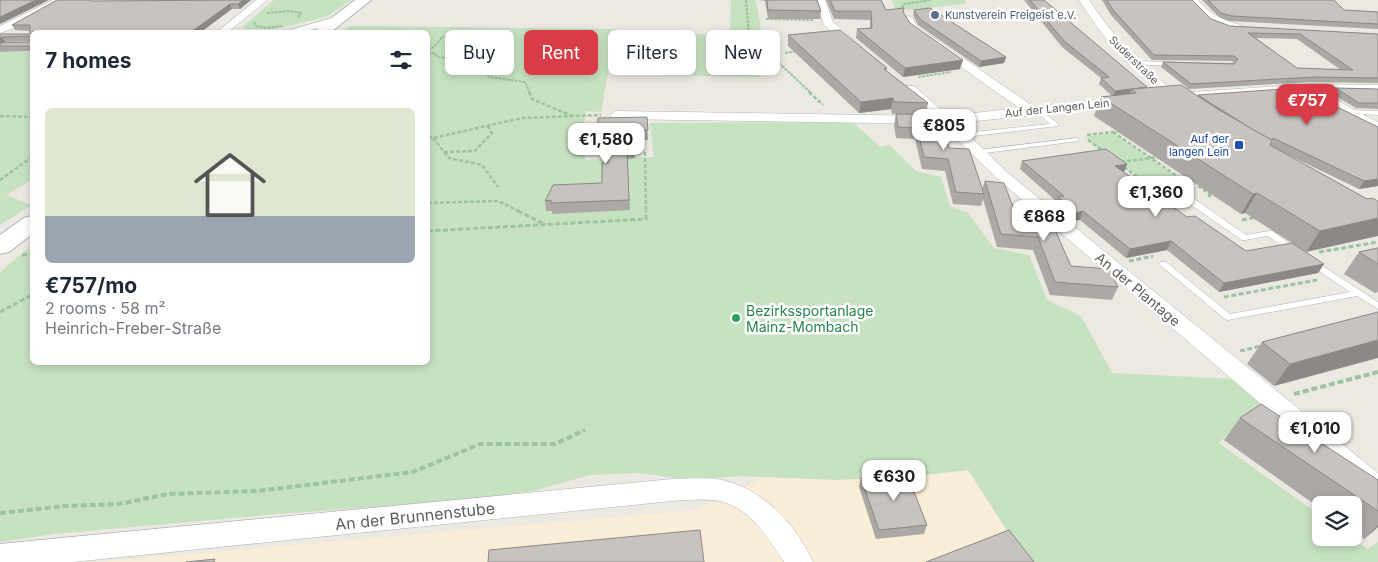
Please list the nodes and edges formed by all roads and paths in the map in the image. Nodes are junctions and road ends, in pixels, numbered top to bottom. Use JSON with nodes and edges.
{"nodes":[{"id":1,"x":49,"y":0,"type":"edge"},
{"id":2,"x":60,"y":0,"type":"edge"},
{"id":3,"x":262,"y":0,"type":"edge"},
{"id":4,"x":364,"y":0,"type":"edge"},
{"id":5,"x":746,"y":0,"type":"edge"},
{"id":6,"x":820,"y":0,"type":"edge"},
{"id":7,"x":1084,"y":0,"type":"edge"},
{"id":8,"x":1193,"y":0,"type":"edge"},
{"id":9,"x":295,"y":11,"type":"dead end"},
{"id":10,"x":262,"y":14,"type":"dead end"},
{"id":11,"x":342,"y":18,"type":"junction"},
{"id":12,"x":766,"y":19,"type":"edge"},
{"id":13,"x":908,"y":19,"type":"edge"},
{"id":14,"x":827,"y":20,"type":"junction"},
{"id":15,"x":258,"y":27,"type":"dead end"},
{"id":16,"x":0,"y":28,"type":"edge"},
{"id":17,"x":263,"y":28,"type":"junction"},
{"id":18,"x":271,"y":28,"type":"dead end"},
{"id":19,"x":1252,"y":28,"type":"edge"},
{"id":20,"x":224,"y":30,"type":"edge"},
{"id":21,"x":260,"y":30,"type":"dead end"},
{"id":22,"x":301,"y":30,"type":"edge"},
{"id":23,"x":325,"y":30,"type":"edge"},
{"id":24,"x":0,"y":35,"type":"edge"},
{"id":25,"x":16,"y":35,"type":"edge"},
{"id":26,"x":445,"y":37,"type":"edge"},
{"id":27,"x":430,"y":50,"type":"edge"},
{"id":28,"x":805,"y":51,"type":"edge"},
{"id":29,"x":430,"y":52,"type":"edge"},
{"id":30,"x":785,"y":53,"type":"dead end"},
{"id":31,"x":866,"y":55,"type":"edge"},
{"id":32,"x":445,"y":58,"type":"edge"},
{"id":33,"x":1134,"y":63,"type":"junction"},
{"id":34,"x":1184,"y":64,"type":"edge"},
{"id":35,"x":956,"y":72,"type":"edge"},
{"id":36,"x":488,"y":75,"type":"edge"},
{"id":37,"x":897,"y":80,"type":"joint"},
{"id":38,"x":1311,"y":88,"type":"junction"},
{"id":39,"x":1378,"y":89,"type":"edge"},
{"id":40,"x":1174,"y":96,"type":"junction"},
{"id":41,"x":1153,"y":98,"type":"edge"},
{"id":42,"x":1134,"y":100,"type":"edge"},
{"id":43,"x":827,"y":108,"type":"dead end"},
{"id":44,"x":1195,"y":110,"type":"edge"},
{"id":45,"x":1035,"y":111,"type":"junction"},
{"id":46,"x":1349,"y":112,"type":"junction"},
{"id":47,"x":1378,"y":113,"type":"edge"},
{"id":48,"x":616,"y":115,"type":"joint"},
{"id":49,"x":0,"y":116,"type":"edge"},
{"id":50,"x":30,"y":117,"type":"edge"},
{"id":51,"x":572,"y":117,"type":"junction"},
{"id":52,"x":945,"y":120,"type":"junction"},
{"id":53,"x":487,"y":125,"type":"junction"},
{"id":54,"x":1378,"y":127,"type":"edge"},
{"id":55,"x":1122,"y":130,"type":"edge"},
{"id":56,"x":1113,"y":132,"type":"junction"},
{"id":57,"x":430,"y":138,"type":"edge"},
{"id":58,"x":434,"y":138,"type":"junction"},
{"id":59,"x":1079,"y":138,"type":"joint"},
{"id":60,"x":976,"y":143,"type":"junction"},
{"id":61,"x":444,"y":152,"type":"junction"},
{"id":62,"x":646,"y":152,"type":"dead end"},
{"id":63,"x":1161,"y":157,"type":"edge"},
{"id":64,"x":30,"y":158,"type":"edge"},
{"id":65,"x":1152,"y":158,"type":"junction"},
{"id":66,"x":1119,"y":163,"type":"edge"},
{"id":67,"x":1135,"y":175,"type":"dead end"},
{"id":68,"x":1125,"y":177,"type":"edge"},
{"id":69,"x":0,"y":180,"type":"edge"},
{"id":70,"x":1207,"y":185,"type":"edge"},
{"id":71,"x":1193,"y":186,"type":"junction"},
{"id":72,"x":498,"y":187,"type":"dead end"},
{"id":73,"x":1174,"y":189,"type":"junction"},
{"id":74,"x":1158,"y":192,"type":"dead end"},
{"id":75,"x":430,"y":202,"type":"edge"},
{"id":76,"x":1262,"y":216,"type":"edge"},
{"id":77,"x":1242,"y":220,"type":"dead end"},
{"id":78,"x":30,"y":224,"type":"edge"},
{"id":79,"x":545,"y":224,"type":"junction"},
{"id":80,"x":430,"y":231,"type":"edge"},
{"id":81,"x":1378,"y":242,"type":"edge"},
{"id":82,"x":0,"y":247,"type":"edge"},
{"id":83,"x":1302,"y":256,"type":"junction"},
{"id":84,"x":1163,"y":264,"type":"dead end"},
{"id":85,"x":1334,"y":277,"type":"junction"},
{"id":86,"x":1359,"y":293,"type":"junction"},
{"id":87,"x":30,"y":297,"type":"edge"},
{"id":88,"x":1207,"y":300,"type":"junction"},
{"id":89,"x":1378,"y":306,"type":"edge"},
{"id":90,"x":0,"y":312,"type":"edge"},
{"id":91,"x":1266,"y":345,"type":"edge"},
{"id":92,"x":1219,"y":356,"type":"junction"},
{"id":93,"x":1378,"y":372,"type":"edge"},
{"id":94,"x":1294,"y":394,"type":"dead end"},
{"id":95,"x":584,"y":430,"type":"dead end"},
{"id":96,"x":1378,"y":488,"type":"edge"},
{"id":97,"x":0,"y":513,"type":"edge"},
{"id":98,"x":0,"y":557,"type":"edge"},
{"id":99,"x":799,"y":562,"type":"edge"}],
"edges":[{"from":1,"to":16,"type":"street"},
{"from":2,"to":16,"type":"street"},
{"from":3,"to":20,"type":"street"},
{"from":4,"to":11,"type":"main road"},
{"from":5,"to":43,"type":"path"},
{"from":6,"to":14,"type":"street"},
{"from":7,"to":33,"type":"street","name":"Suderstraße"},
{"from":8,"to":19,"type":"street"},
{"from":9,"to":10,"type":"path"},
{"from":11,"to":22,"type":"street"},
{"from":11,"to":23,"type":"main road"},
{"from":12,"to":14,"type":"path"},
{"from":13,"to":45,"type":"street"},
{"from":14,"to":31,"type":"street"},
{"from":15,"to":17,"type":"path"},
{"from":17,"to":18,"type":"path"},
{"from":17,"to":21,"type":"path"},
{"from":24,"to":25,"type":"street"},
{"from":26,"to":27,"type":"path"},
{"from":28,"to":30,"type":"path"},
{"from":29,"to":32,"type":"path"},
{"from":33,"to":34,"type":"lane"},
{"from":33,"to":40,"type":"street","name":"Suderstraße"},
{"from":35,"to":37,"type":"path"},
{"from":36,"to":51,"type":"path"},
{"from":37,"to":52,"type":"street","name":"An der Plantage"},
{"from":38,"to":39,"type":"street"},
{"from":38,"to":40,"type":"street"},
{"from":38,"to":46,"type":"street"},
{"from":40,"to":41,"type":"street"},
{"from":40,"to":44,"type":"street","name":"Suderstraße"},
{"from":42,"to":45,"type":"street","name":"Auf der Langen Lein"},
{"from":45,"to":52,"type":"street","name":"Auf der Langen Lein"},
{"from":45,"to":60,"type":"lane"},
{"from":46,"to":47,"type":"lane"},
{"from":46,"to":54,"type":"street"},
{"from":48,"to":51,"type":"path"},
{"from":48,"to":52,"type":"street","name":"Auf der Langen Lein"},
{"from":49,"to":50,"type":"path"},
{"from":51,"to":53,"type":"path"},
{"from":52,"to":60,"type":"street","name":"An der Plantage"},
{"from":53,"to":58,"type":"path"},
{"from":53,"to":61,"type":"path"},
{"from":55,"to":56,"type":"path"},
{"from":56,"to":59,"type":"path"},
{"from":56,"to":65,"type":"path"},
{"from":57,"to":58,"type":"path"},
{"from":58,"to":61,"type":"path"},
{"from":59,"to":60,"type":"lane"},
{"from":60,"to":92,"type":"street","name":"An der Plantage"},
{"from":61,"to":72,"type":"path"},
{"from":62,"to":79,"type":"path"},
{"from":63,"to":65,"type":"path"},
{"from":64,"to":69,"type":"path"},
{"from":65,"to":66,"type":"path"},
{"from":65,"to":71,"type":"path"},
{"from":67,"to":68,"type":"path"},
{"from":70,"to":71,"type":"path"},
{"from":71,"to":73,"type":"path"},
{"from":73,"to":74,"type":"path"},
{"from":73,"to":83,"type":"lane"},
{"from":75,"to":79,"type":"path"},
{"from":76,"to":77,"type":"path"},
{"from":78,"to":82,"type":"main road"},
{"from":79,"to":80,"type":"path"},
{"from":81,"to":83,"type":"path"},
{"from":83,"to":85,"type":"lane"},
{"from":84,"to":88,"type":"lane"},
{"from":85,"to":86,"type":"lane"},
{"from":85,"to":88,"type":"path"},
{"from":86,"to":88,"type":"lane"},
{"from":86,"to":89,"type":"lane"},
{"from":87,"to":90,"type":"path"},
{"from":91,"to":92,"type":"path"},
{"from":92,"to":96,"type":"street","name":"An der Plantage"},
{"from":93,"to":94,"type":"path"},
{"from":95,"to":97,"type":"path"},
{"from":98,"to":99,"type":"street","name":"An der Brunnenstube"}]}
